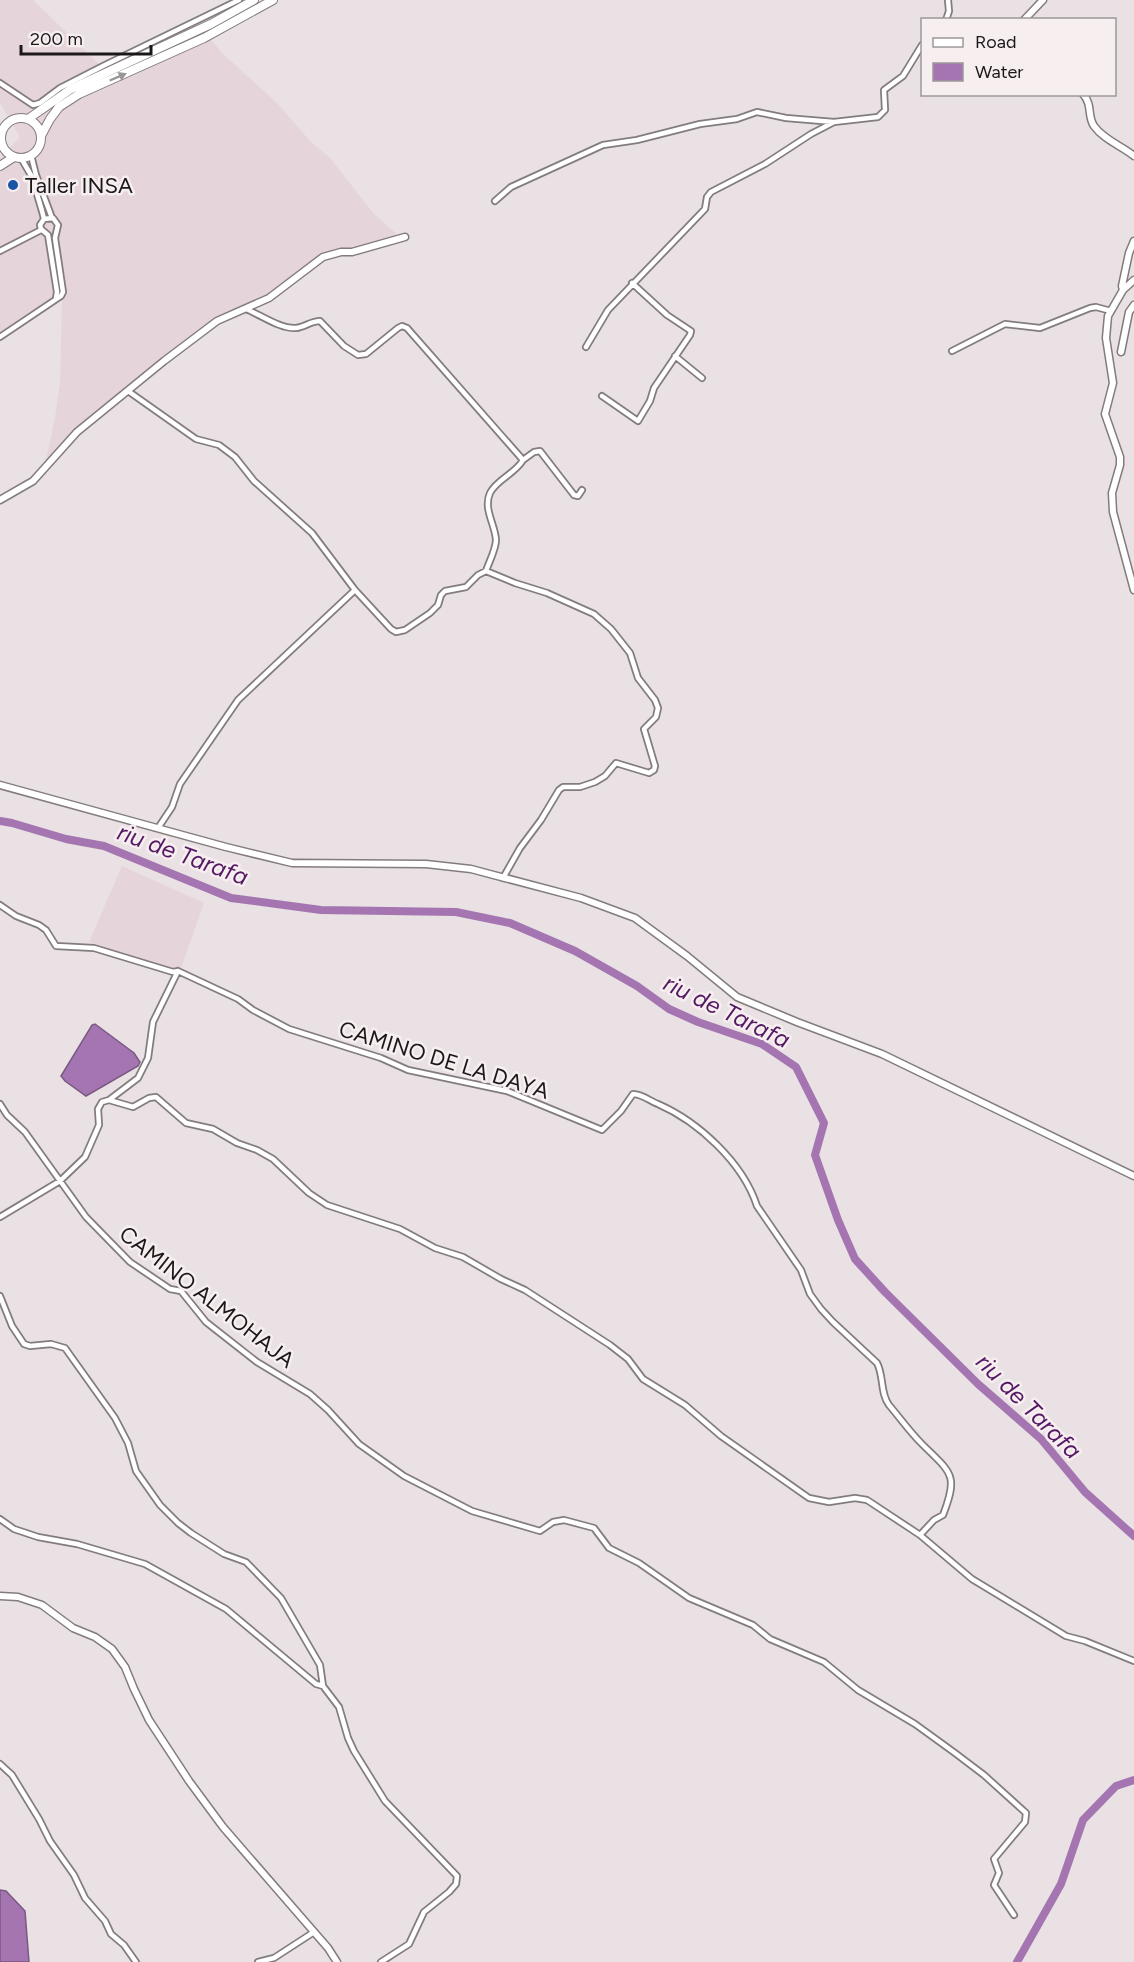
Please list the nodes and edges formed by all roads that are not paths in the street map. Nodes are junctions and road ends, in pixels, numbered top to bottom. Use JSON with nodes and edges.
{"nodes":[{"id":1,"x":239,"y":0,"type":"edge"},
{"id":2,"x":254,"y":0,"type":"edge"},
{"id":3,"x":273,"y":0,"type":"edge"},
{"id":4,"x":948,"y":0,"type":"edge"},
{"id":5,"x":1043,"y":0,"type":"edge"},
{"id":6,"x":947,"y":18,"type":"edge"},
{"id":7,"x":1025,"y":18,"type":"edge"},
{"id":8,"x":921,"y":47,"type":"edge"},
{"id":9,"x":0,"y":83,"type":"edge"},
{"id":10,"x":1084,"y":96,"type":"edge"},
{"id":11,"x":28,"y":119,"type":"junction"},
{"id":12,"x":834,"y":122,"type":"junction"},
{"id":13,"x":41,"y":136,"type":"junction"},
{"id":14,"x":0,"y":141,"type":"edge"},
{"id":15,"x":31,"y":155,"type":"junction"},
{"id":16,"x":1134,"y":156,"type":"edge"},
{"id":17,"x":18,"y":158,"type":"junction"},
{"id":18,"x":0,"y":166,"type":"edge"},
{"id":19,"x":495,"y":201,"type":"dead end"},
{"id":20,"x":52,"y":218,"type":"junction"},
{"id":21,"x":44,"y":219,"type":"junction"},
{"id":22,"x":41,"y":230,"type":"junction"},
{"id":23,"x":55,"y":233,"type":"junction"},
{"id":24,"x":48,"y":235,"type":"junction"},
{"id":25,"x":405,"y":237,"type":"dead end"},
{"id":26,"x":1134,"y":241,"type":"edge"},
{"id":27,"x":0,"y":251,"type":"edge"},
{"id":28,"x":1134,"y":280,"type":"edge"},
{"id":29,"x":632,"y":284,"type":"junction"},
{"id":30,"x":1123,"y":290,"type":"junction"},
{"id":31,"x":55,"y":301,"type":"junction"},
{"id":32,"x":1134,"y":305,"type":"edge"},
{"id":33,"x":246,"y":309,"type":"junction"},
{"id":34,"x":1111,"y":311,"type":"junction"},
{"id":35,"x":0,"y":337,"type":"edge"},
{"id":36,"x":586,"y":347,"type":"dead end"},
{"id":37,"x":952,"y":351,"type":"dead end"},
{"id":38,"x":1122,"y":352,"type":"dead end"},
{"id":39,"x":675,"y":356,"type":"junction"},
{"id":40,"x":702,"y":378,"type":"dead end"},
{"id":41,"x":128,"y":391,"type":"junction"},
{"id":42,"x":602,"y":396,"type":"dead end"},
{"id":43,"x":523,"y":460,"type":"junction"},
{"id":44,"x":582,"y":490,"type":"dead end"},
{"id":45,"x":0,"y":500,"type":"edge"},
{"id":46,"x":486,"y":571,"type":"junction"},
{"id":47,"x":1134,"y":589,"type":"edge"},
{"id":48,"x":355,"y":590,"type":"junction"},
{"id":49,"x":0,"y":785,"type":"edge"},
{"id":50,"x":158,"y":828,"type":"junction"},
{"id":51,"x":503,"y":879,"type":"junction"},
{"id":52,"x":0,"y":905,"type":"edge"},
{"id":53,"x":178,"y":971,"type":"junction"},
{"id":54,"x":109,"y":1100,"type":"junction"},
{"id":55,"x":0,"y":1104,"type":"edge"},
{"id":56,"x":1134,"y":1176,"type":"edge"},
{"id":57,"x":60,"y":1181,"type":"junction"},
{"id":58,"x":0,"y":1217,"type":"edge"},
{"id":59,"x":0,"y":1296,"type":"edge"},
{"id":60,"x":0,"y":1519,"type":"edge"},
{"id":61,"x":920,"y":1535,"type":"junction"},
{"id":62,"x":0,"y":1596,"type":"edge"},
{"id":63,"x":1134,"y":1661,"type":"edge"},
{"id":64,"x":323,"y":1686,"type":"junction"},
{"id":65,"x":0,"y":1764,"type":"edge"},
{"id":66,"x":1014,"y":1915,"type":"dead end"},
{"id":67,"x":314,"y":1932,"type":"junction"},
{"id":68,"x":136,"y":1962,"type":"edge"},
{"id":69,"x":258,"y":1962,"type":"edge"},
{"id":70,"x":338,"y":1962,"type":"edge"},
{"id":71,"x":381,"y":1962,"type":"edge"}],
"edges":[{"from":1,"to":9,"type":"street"},
{"from":2,"to":11,"type":"highway"},
{"from":13,"to":3,"type":"highway","one_way":true},
{"from":4,"to":6,"type":"street"},
{"from":5,"to":7,"type":"main road"},
{"from":8,"to":12,"type":"street"},
{"from":10,"to":16,"type":"main road"},
{"from":11,"to":13,"type":"highway"},
{"from":11,"to":14,"type":"highway"},
{"from":12,"to":19,"type":"street"},
{"from":12,"to":29,"type":"street"},
{"from":13,"to":15,"type":"highway"},
{"from":14,"to":17,"type":"highway"},
{"from":15,"to":17,"type":"highway"},
{"from":15,"to":20,"type":"street"},
{"from":17,"to":18,"type":"highway"},
{"from":17,"to":21,"type":"street"},
{"from":20,"to":21,"type":"street"},
{"from":20,"to":23,"type":"street"},
{"from":21,"to":22,"type":"street"},
{"from":22,"to":24,"type":"street"},
{"from":22,"to":27,"type":"street"},
{"from":23,"to":24,"type":"street"},
{"from":23,"to":31,"type":"street"},
{"from":24,"to":31,"type":"street"},
{"from":25,"to":33,"type":"main road"},
{"from":26,"to":30,"type":"main road"},
{"from":28,"to":30,"type":"main road"},
{"from":29,"to":36,"type":"street"},
{"from":29,"to":39,"type":"street"},
{"from":30,"to":34,"type":"main road"},
{"from":31,"to":35,"type":"street"},
{"from":32,"to":38,"type":"main road"},
{"from":33,"to":41,"type":"main road"},
{"from":33,"to":43,"type":"street"},
{"from":34,"to":37,"type":"street"},
{"from":34,"to":47,"type":"main road"},
{"from":39,"to":40,"type":"street"},
{"from":39,"to":42,"type":"street"},
{"from":41,"to":45,"type":"main road"},
{"from":41,"to":48,"type":"street"},
{"from":43,"to":44,"type":"street"},
{"from":43,"to":46,"type":"street"},
{"from":46,"to":48,"type":"street"},
{"from":46,"to":51,"type":"street"},
{"from":48,"to":50,"type":"street"},
{"from":49,"to":50,"type":"main road"},
{"from":50,"to":51,"type":"main road"},
{"from":51,"to":56,"type":"main road"},
{"from":52,"to":53,"type":"street","name":"CAMINO DE LA DAYA"},
{"from":53,"to":54,"type":"street"},
{"from":53,"to":61,"type":"street","name":"CAMINO DE LA DAYA"},
{"from":54,"to":57,"type":"street"},
{"from":54,"to":61,"type":"street"},
{"from":55,"to":57,"type":"street","name":"CAMINO ALMOHAJA"},
{"from":57,"to":58,"type":"street"},
{"from":57,"to":66,"type":"street","name":"CAMINO ALMOHAJA"},
{"from":59,"to":64,"type":"street"},
{"from":60,"to":64,"type":"street"},
{"from":61,"to":63,"type":"street"},
{"from":62,"to":67,"type":"main road"},
{"from":64,"to":71,"type":"street"},
{"from":65,"to":68,"type":"street"},
{"from":67,"to":69,"type":"street"},
{"from":67,"to":70,"type":"main road"}]}
